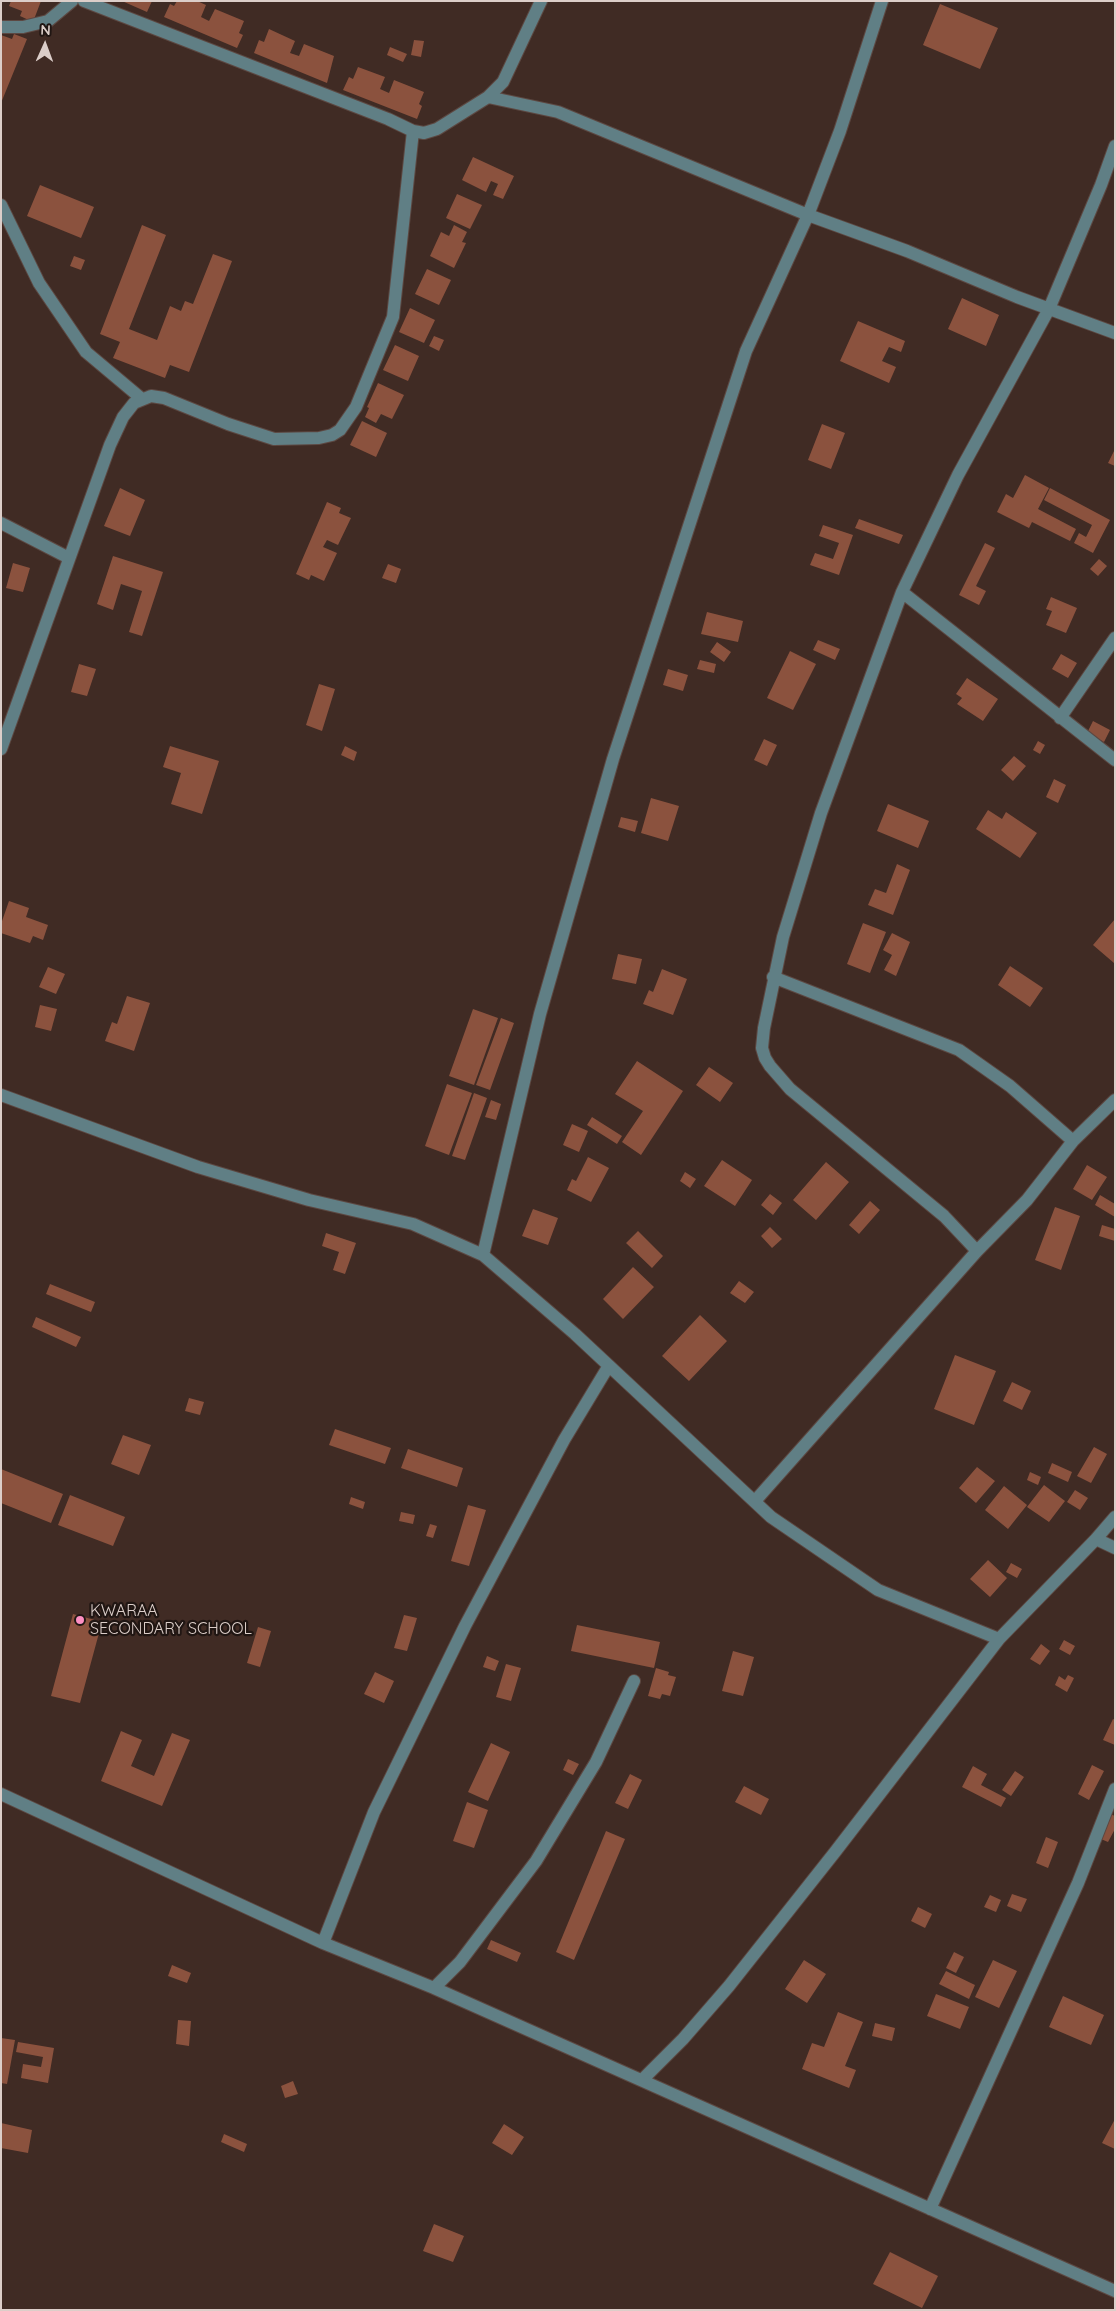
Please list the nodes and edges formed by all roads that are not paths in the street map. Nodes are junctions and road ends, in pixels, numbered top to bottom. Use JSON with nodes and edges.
{"nodes":[{"id":1,"x":72,"y":1,"type":"edge"},
{"id":2,"x":84,"y":1,"type":"edge"},
{"id":3,"x":541,"y":1,"type":"edge"},
{"id":4,"x":882,"y":1,"type":"edge"},
{"id":5,"x":1,"y":28,"type":"edge"},
{"id":6,"x":488,"y":97,"type":"junction"},
{"id":7,"x":412,"y":131,"type":"junction"},
{"id":8,"x":1115,"y":146,"type":"edge"},
{"id":9,"x":1,"y":205,"type":"edge"},
{"id":10,"x":808,"y":215,"type":"junction"},
{"id":11,"x":1049,"y":309,"type":"junction"},
{"id":12,"x":1115,"y":333,"type":"edge"},
{"id":13,"x":142,"y":399,"type":"junction"},
{"id":14,"x":1,"y":522,"type":"edge"},
{"id":15,"x":68,"y":558,"type":"junction"},
{"id":16,"x":902,"y":592,"type":"junction"},
{"id":17,"x":1115,"y":638,"type":"edge"},
{"id":18,"x":1060,"y":718,"type":"junction"},
{"id":19,"x":1,"y":749,"type":"edge"},
{"id":20,"x":1115,"y":760,"type":"edge"},
{"id":21,"x":773,"y":977,"type":"junction"},
{"id":22,"x":1,"y":1095,"type":"edge"},
{"id":23,"x":1115,"y":1100,"type":"edge"},
{"id":24,"x":1073,"y":1141,"type":"junction"},
{"id":25,"x":977,"y":1251,"type":"junction"},
{"id":26,"x":483,"y":1255,"type":"junction"},
{"id":27,"x":608,"y":1366,"type":"junction"},
{"id":28,"x":755,"y":1501,"type":"junction"},
{"id":29,"x":1115,"y":1517,"type":"edge"},
{"id":30,"x":1096,"y":1540,"type":"junction"},
{"id":31,"x":1115,"y":1548,"type":"edge"},
{"id":32,"x":999,"y":1639,"type":"junction"},
{"id":33,"x":634,"y":1682,"type":"dead end"},
{"id":34,"x":1115,"y":1789,"type":"edge"},
{"id":35,"x":1,"y":1794,"type":"edge"},
{"id":36,"x":323,"y":1943,"type":"junction"},
{"id":37,"x":434,"y":1988,"type":"junction"},
{"id":38,"x":642,"y":2080,"type":"junction"},
{"id":39,"x":930,"y":2209,"type":"junction"},
{"id":40,"x":1115,"y":2292,"type":"edge"}],
"edges":[{"from":1,"to":5,"type":"street"},
{"from":2,"to":7,"type":"street"},
{"from":3,"to":6,"type":"street"},
{"from":4,"to":10,"type":"street"},
{"from":6,"to":7,"type":"street"},
{"from":6,"to":10,"type":"street"},
{"from":7,"to":13,"type":"street"},
{"from":8,"to":11,"type":"street"},
{"from":9,"to":13,"type":"street"},
{"from":10,"to":11,"type":"street"},
{"from":10,"to":26,"type":"street"},
{"from":11,"to":12,"type":"street"},
{"from":11,"to":16,"type":"street"},
{"from":13,"to":15,"type":"street"},
{"from":14,"to":15,"type":"street"},
{"from":15,"to":19,"type":"street"},
{"from":16,"to":18,"type":"street"},
{"from":16,"to":21,"type":"street"},
{"from":17,"to":18,"type":"street"},
{"from":18,"to":20,"type":"street"},
{"from":21,"to":24,"type":"street"},
{"from":21,"to":25,"type":"street"},
{"from":22,"to":26,"type":"street"},
{"from":23,"to":24,"type":"street"},
{"from":24,"to":25,"type":"street"},
{"from":25,"to":28,"type":"street"},
{"from":26,"to":27,"type":"street"},
{"from":27,"to":28,"type":"street"},
{"from":27,"to":36,"type":"street"},
{"from":28,"to":32,"type":"street"},
{"from":29,"to":30,"type":"street"},
{"from":30,"to":31,"type":"street"},
{"from":30,"to":32,"type":"street"},
{"from":32,"to":38,"type":"street"},
{"from":33,"to":37,"type":"street"},
{"from":34,"to":39,"type":"street"},
{"from":35,"to":36,"type":"street"},
{"from":36,"to":37,"type":"street"},
{"from":37,"to":38,"type":"street"},
{"from":38,"to":39,"type":"street"},
{"from":39,"to":40,"type":"street"}]}
